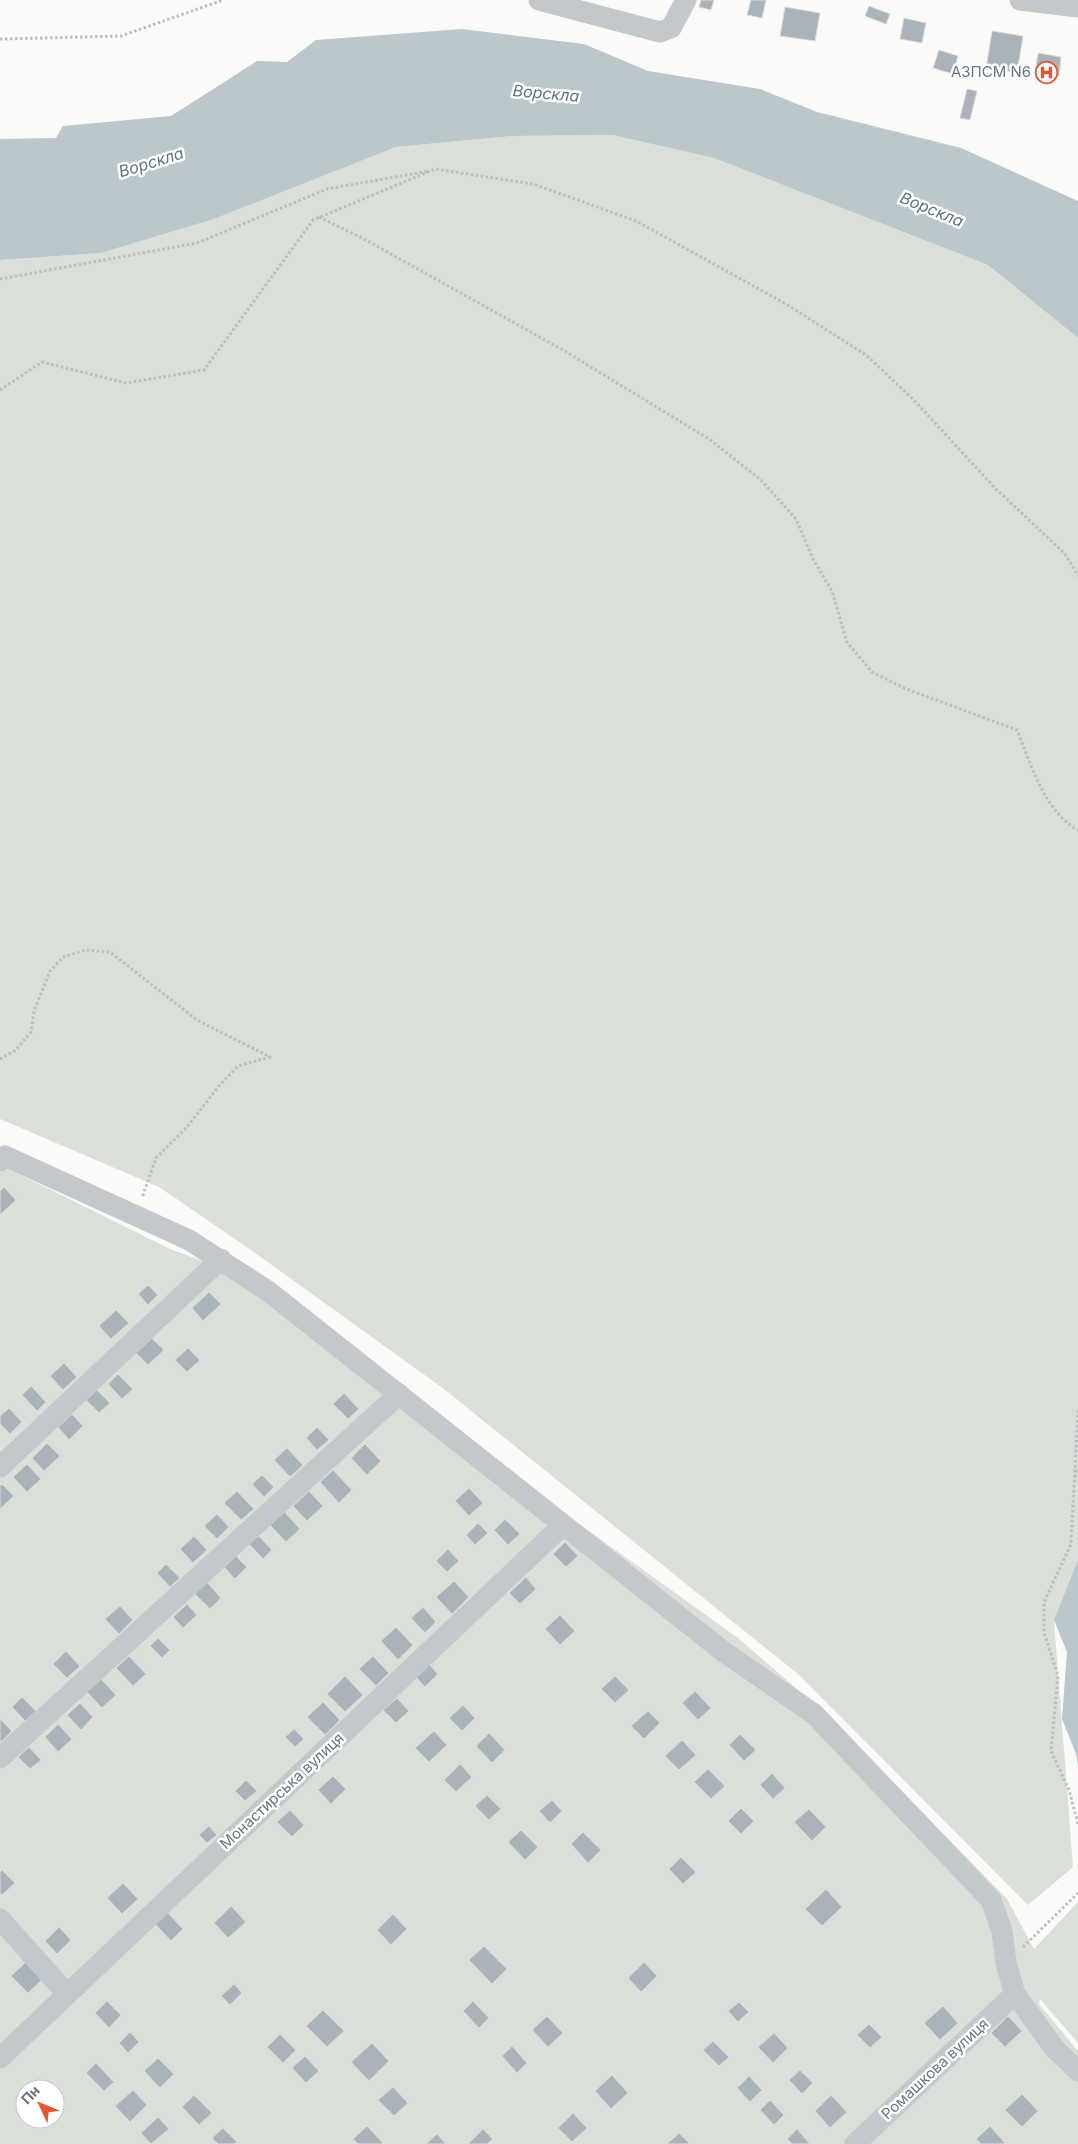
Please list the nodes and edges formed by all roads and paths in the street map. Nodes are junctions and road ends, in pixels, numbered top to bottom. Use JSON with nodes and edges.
{"nodes":[{"id":1,"x":223,"y":0,"type":"edge"},
{"id":2,"x":539,"y":0,"type":"edge"},
{"id":3,"x":686,"y":0,"type":"edge"},
{"id":4,"x":1020,"y":0,"type":"edge"},
{"id":5,"x":1078,"y":7,"type":"edge"},
{"id":6,"x":0,"y":39,"type":"edge"},
{"id":7,"x":435,"y":170,"type":"junction"},
{"id":8,"x":319,"y":217,"type":"junction"},
{"id":9,"x":0,"y":280,"type":"edge"},
{"id":10,"x":0,"y":390,"type":"edge"},
{"id":11,"x":1078,"y":576,"type":"edge"},
{"id":12,"x":1078,"y":830,"type":"edge"},
{"id":13,"x":0,"y":1059,"type":"edge"},
{"id":14,"x":3,"y":1158,"type":"edge"},
{"id":15,"x":136,"y":1215,"type":"junction"},
{"id":16,"x":221,"y":1259,"type":"junction"},
{"id":17,"x":398,"y":1394,"type":"junction"},
{"id":18,"x":1078,"y":1410,"type":"edge"},
{"id":19,"x":0,"y":1467,"type":"edge"},
{"id":20,"x":1078,"y":1470,"type":"edge"},
{"id":21,"x":1074,"y":1480,"type":"junction"},
{"id":22,"x":563,"y":1525,"type":"junction"},
{"id":23,"x":0,"y":1758,"type":"edge"},
{"id":24,"x":1078,"y":1824,"type":"edge"},
{"id":25,"x":1078,"y":1893,"type":"edge"},
{"id":26,"x":0,"y":1919,"type":"edge"},
{"id":27,"x":1006,"y":1964,"type":"junction"},
{"id":28,"x":67,"y":1994,"type":"junction"},
{"id":29,"x":1015,"y":1994,"type":"junction"},
{"id":30,"x":0,"y":2058,"type":"edge"},
{"id":31,"x":1078,"y":2070,"type":"edge"},
{"id":32,"x":855,"y":2144,"type":"edge"}],
"edges":[{"from":1,"to":6,"type":"path"},
{"from":2,"to":3,"type":"street"},
{"from":4,"to":5,"type":"street"},
{"from":7,"to":8,"type":"path"},
{"from":7,"to":9,"type":"path"},
{"from":7,"to":11,"type":"path"},
{"from":8,"to":10,"type":"path"},
{"from":8,"to":12,"type":"path"},
{"from":13,"to":15,"type":"path"},
{"from":14,"to":15,"type":"street"},
{"from":15,"to":16,"type":"street"},
{"from":16,"to":17,"type":"street"},
{"from":16,"to":19,"type":"street"},
{"from":17,"to":22,"type":"street"},
{"from":17,"to":23,"type":"street"},
{"from":18,"to":21,"type":"path"},
{"from":20,"to":21,"type":"path"},
{"from":21,"to":24,"type":"path"},
{"from":22,"to":27,"type":"street"},
{"from":22,"to":28,"type":"street","name":"Монастирська вулиця"},
{"from":25,"to":27,"type":"path"},
{"from":26,"to":28,"type":"street"},
{"from":27,"to":29,"type":"street"},
{"from":28,"to":30,"type":"street","name":"Монастирська вулиця"},
{"from":29,"to":31,"type":"street"},
{"from":29,"to":32,"type":"street","name":"Ромашкова вулиця"}]}
